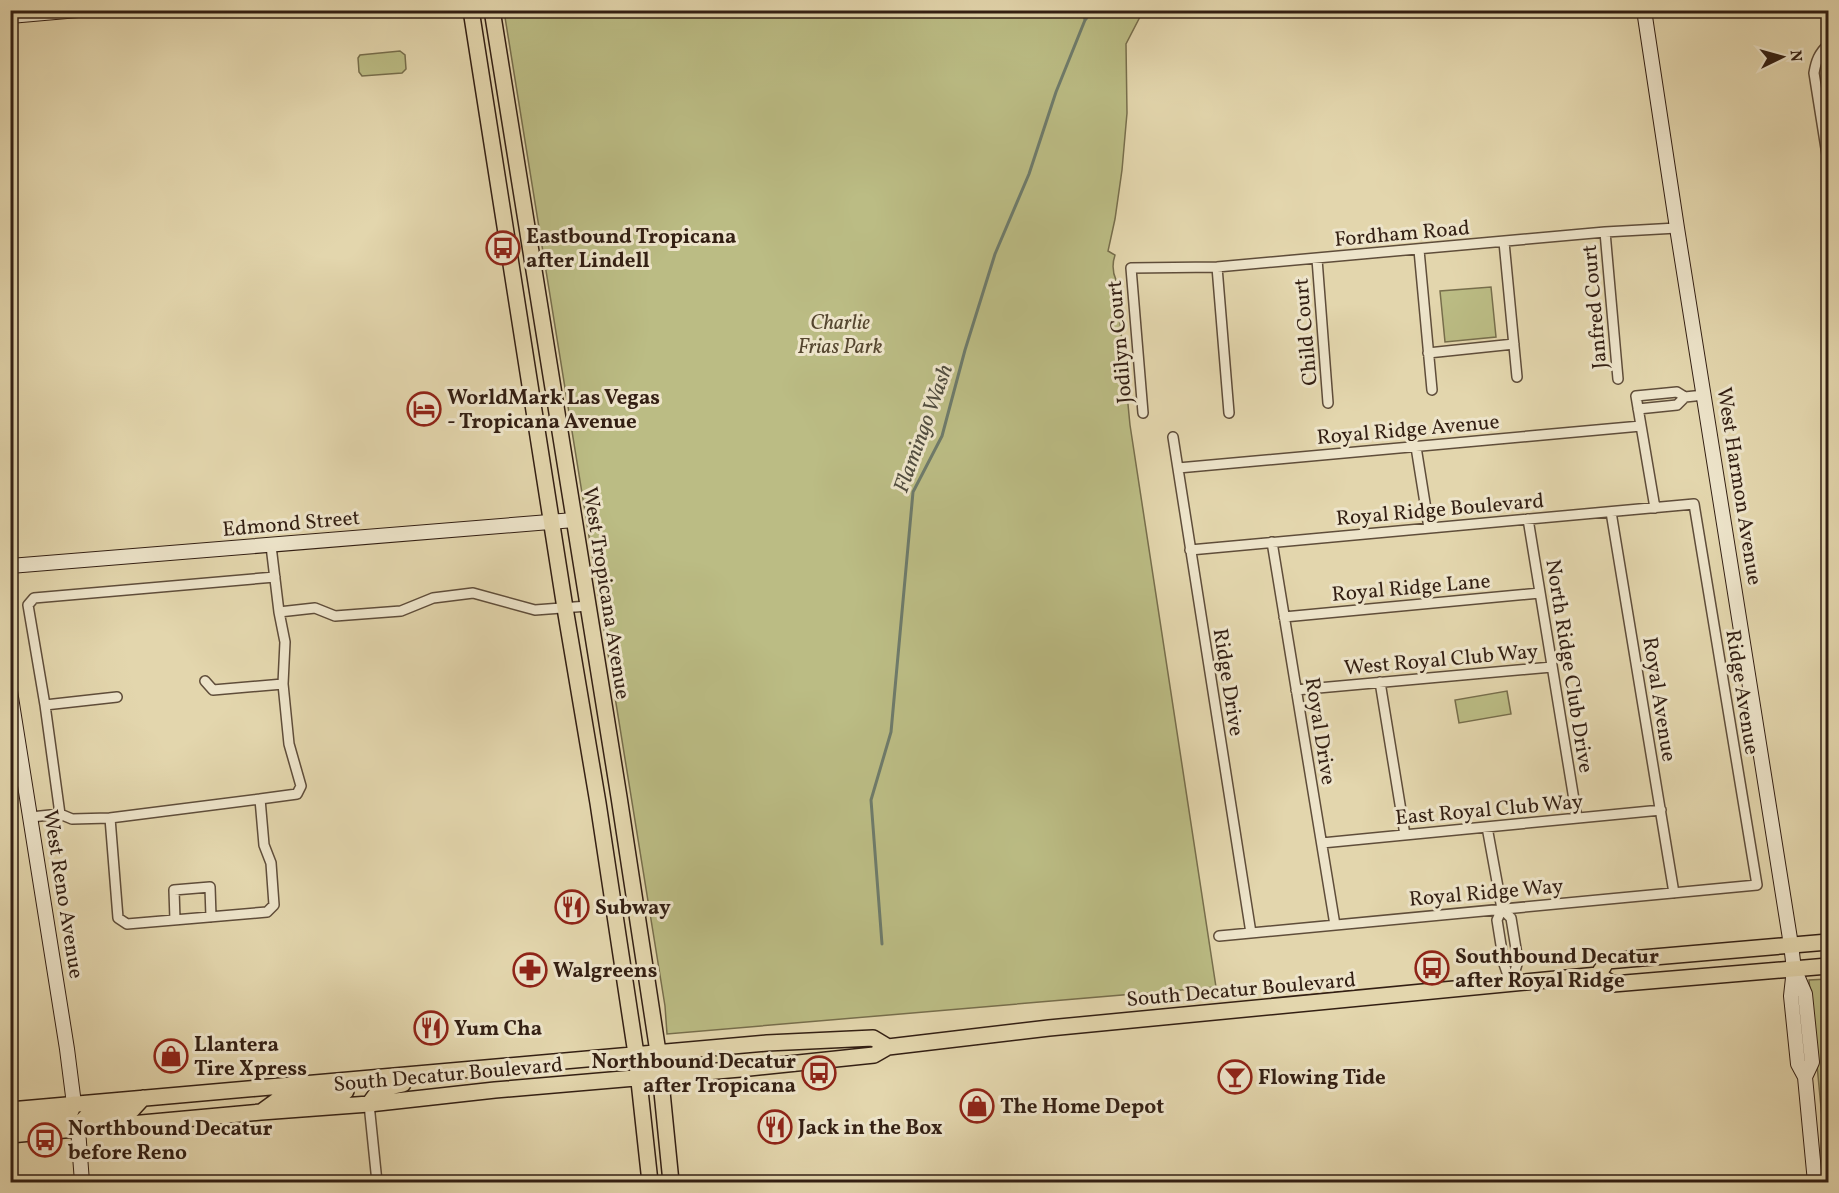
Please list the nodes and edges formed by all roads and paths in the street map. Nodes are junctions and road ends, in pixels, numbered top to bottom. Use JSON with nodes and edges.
{"nodes":[{"id":1,"x":78,"y":10,"type":"edge"},
{"id":2,"x":471,"y":10,"type":"edge"},
{"id":3,"x":492,"y":10,"type":"edge"},
{"id":4,"x":1644,"y":10,"type":"edge"},
{"id":5,"x":10,"y":16,"type":"edge"},
{"id":6,"x":1825,"y":48,"type":"edge"},
{"id":7,"x":1828,"y":161,"type":"edge"},
{"id":8,"x":517,"y":166,"type":"junction"},
{"id":9,"x":496,"y":170,"type":"junction"},
{"id":10,"x":520,"y":183,"type":"junction"},
{"id":11,"x":499,"y":187,"type":"junction"},
{"id":12,"x":1677,"y":228,"type":"junction"},
{"id":13,"x":1605,"y":232,"type":"junction"},
{"id":14,"x":1504,"y":242,"type":"junction"},
{"id":15,"x":1419,"y":250,"type":"junction"},
{"id":16,"x":1317,"y":259,"type":"junction"},
{"id":17,"x":1217,"y":267,"type":"junction"},
{"id":18,"x":1131,"y":268,"type":"joint"},
{"id":19,"x":1514,"y":344,"type":"junction"},
{"id":20,"x":1428,"y":353,"type":"junction"},
{"id":21,"x":550,"y":367,"type":"junction"},
{"id":22,"x":528,"y":370,"type":"junction"},
{"id":23,"x":1517,"y":377,"type":"dead end"},
{"id":24,"x":1618,"y":379,"type":"dead end"},
{"id":25,"x":1432,"y":390,"type":"dead end"},
{"id":26,"x":1704,"y":395,"type":"junction"},
{"id":27,"x":1685,"y":397,"type":"junction"},
{"id":28,"x":1328,"y":403,"type":"dead end"},
{"id":29,"x":1638,"y":409,"type":"junction"},
{"id":30,"x":1229,"y":412,"type":"dead end"},
{"id":31,"x":1143,"y":413,"type":"dead end"},
{"id":32,"x":1641,"y":426,"type":"junction"},
{"id":33,"x":1173,"y":437,"type":"dead end"},
{"id":34,"x":1416,"y":447,"type":"junction"},
{"id":35,"x":1178,"y":468,"type":"junction"},
{"id":36,"x":1694,"y":504,"type":"joint"},
{"id":37,"x":1655,"y":508,"type":"junction"},
{"id":38,"x":1611,"y":512,"type":"junction"},
{"id":39,"x":1528,"y":519,"type":"junction"},
{"id":40,"x":574,"y":520,"type":"junction"},
{"id":41,"x":552,"y":522,"type":"junction"},
{"id":42,"x":1429,"y":528,"type":"junction"},
{"id":43,"x":1272,"y":542,"type":"junction"},
{"id":44,"x":271,"y":546,"type":"junction"},
{"id":45,"x":1190,"y":550,"type":"junction"},
{"id":46,"x":10,"y":566,"type":"edge"},
{"id":47,"x":275,"y":578,"type":"junction"},
{"id":48,"x":1540,"y":593,"type":"junction"},
{"id":49,"x":588,"y":606,"type":"junction"},
{"id":50,"x":565,"y":608,"type":"junction"},
{"id":51,"x":279,"y":612,"type":"junction"},
{"id":52,"x":1284,"y":617,"type":"junction"},
{"id":53,"x":1552,"y":667,"type":"junction"},
{"id":54,"x":205,"y":681,"type":"dead end"},
{"id":55,"x":1380,"y":682,"type":"junction"},
{"id":56,"x":283,"y":684,"type":"junction"},
{"id":57,"x":1296,"y":690,"type":"junction"},
{"id":58,"x":10,"y":692,"type":"edge"},
{"id":59,"x":117,"y":697,"type":"dead end"},
{"id":60,"x":45,"y":705,"type":"junction"},
{"id":61,"x":610,"y":741,"type":"junction"},
{"id":62,"x":589,"y":744,"type":"junction"},
{"id":63,"x":261,"y":799,"type":"junction"},
{"id":64,"x":1660,"y":810,"type":"junction"},
{"id":65,"x":60,"y":814,"type":"junction"},
{"id":66,"x":31,"y":817,"type":"junction"},
{"id":67,"x":110,"y":818,"type":"junction"},
{"id":68,"x":1577,"y":818,"type":"junction"},
{"id":69,"x":1486,"y":827,"type":"junction"},
{"id":70,"x":1404,"y":835,"type":"junction"},
{"id":71,"x":1322,"y":843,"type":"junction"},
{"id":72,"x":1757,"y":885,"type":"joint"},
{"id":73,"x":1674,"y":893,"type":"junction"},
{"id":74,"x":1502,"y":909,"type":"junction"},
{"id":75,"x":212,"y":917,"type":"junction"},
{"id":76,"x":175,"y":920,"type":"junction"},
{"id":77,"x":1335,"y":925,"type":"junction"},
{"id":78,"x":1251,"y":933,"type":"junction"},
{"id":79,"x":1219,"y":936,"type":"dead end"},
{"id":80,"x":1828,"y":942,"type":"edge"},
{"id":81,"x":1791,"y":945,"type":"junction"},
{"id":82,"x":1828,"y":966,"type":"edge"},
{"id":83,"x":1794,"y":969,"type":"junction"},
{"id":84,"x":1598,"y":975,"type":"junction"},
{"id":85,"x":1511,"y":984,"type":"junction"},
{"id":86,"x":888,"y":1047,"type":"junction"},
{"id":87,"x":658,"y":1052,"type":"junction"},
{"id":88,"x":636,"y":1054,"type":"junction"},
{"id":89,"x":448,"y":1071,"type":"junction"},
{"id":90,"x":661,"y":1077,"type":"junction"},
{"id":91,"x":639,"y":1078,"type":"junction"},
{"id":92,"x":369,"y":1079,"type":"junction"},
{"id":93,"x":143,"y":1098,"type":"junction"},
{"id":94,"x":74,"y":1104,"type":"junction"},
{"id":95,"x":369,"y":1104,"type":"junction"},
{"id":96,"x":10,"y":1110,"type":"edge"},
{"id":97,"x":261,"y":1112,"type":"junction"},
{"id":98,"x":10,"y":1122,"type":"edge"},
{"id":99,"x":78,"y":1129,"type":"junction"},
{"id":100,"x":10,"y":1135,"type":"edge"},
{"id":101,"x":82,"y":1182,"type":"edge"},
{"id":102,"x":377,"y":1182,"type":"edge"},
{"id":103,"x":650,"y":1182,"type":"edge"},
{"id":104,"x":671,"y":1182,"type":"edge"},
{"id":105,"x":1815,"y":1182,"type":"edge"}],
"edges":[{"from":1,"to":5,"type":"main road"},
{"from":2,"to":9,"type":"main road","name":"West Tropicana Avenue"},
{"from":3,"to":8,"type":"main road","name":"West Tropicana Avenue"},
{"from":4,"to":12,"type":"main road","name":"West Harmon Avenue"},
{"from":6,"to":7,"type":"street"},
{"from":8,"to":9,"type":"main road"},
{"from":8,"to":10,"type":"main road","name":"West Tropicana Avenue"},
{"from":9,"to":11,"type":"main road","name":"West Tropicana Avenue"},
{"from":10,"to":11,"type":"main road"},
{"from":10,"to":21,"type":"main road","name":"West Tropicana Avenue"},
{"from":11,"to":22,"type":"main road","name":"West Tropicana Avenue"},
{"from":12,"to":13,"type":"street","name":"Fordham Road"},
{"from":12,"to":26,"type":"main road","name":"West Harmon Avenue"},
{"from":13,"to":14,"type":"street","name":"Fordham Road"},
{"from":13,"to":24,"type":"street","name":"Janfred Court"},
{"from":14,"to":15,"type":"street","name":"Fordham Road"},
{"from":14,"to":19,"type":"street"},
{"from":15,"to":16,"type":"street","name":"Fordham Road"},
{"from":15,"to":20,"type":"street"},
{"from":16,"to":17,"type":"street","name":"Fordham Road"},
{"from":16,"to":28,"type":"street","name":"Child Court"},
{"from":17,"to":18,"type":"street","name":"Fordham Road"},
{"from":17,"to":30,"type":"street"},
{"from":18,"to":31,"type":"street","name":"Jodilyn Court"},
{"from":19,"to":20,"type":"street"},
{"from":19,"to":23,"type":"street"},
{"from":20,"to":25,"type":"street"},
{"from":21,"to":22,"type":"main road"},
{"from":21,"to":40,"type":"main road","name":"West Tropicana Avenue"},
{"from":22,"to":41,"type":"main road","name":"West Tropicana Avenue"},
{"from":26,"to":27,"type":"street"},
{"from":26,"to":81,"type":"main road","name":"West Harmon Avenue"},
{"from":27,"to":29,"type":"street"},
{"from":27,"to":29,"type":"street"},
{"from":29,"to":32,"type":"street"},
{"from":32,"to":34,"type":"street","name":"Royal Ridge Avenue"},
{"from":32,"to":37,"type":"street"},
{"from":33,"to":35,"type":"street","name":"Ridge Drive"},
{"from":34,"to":35,"type":"street","name":"Royal Ridge Avenue"},
{"from":34,"to":42,"type":"street"},
{"from":35,"to":45,"type":"street","name":"Ridge Drive"},
{"from":36,"to":37,"type":"street","name":"Royal Ridge Boulevard"},
{"from":36,"to":72,"type":"street","name":"Ridge Avenue"},
{"from":37,"to":38,"type":"street","name":"Royal Ridge Boulevard"},
{"from":38,"to":39,"type":"street","name":"Royal Ridge Boulevard"},
{"from":38,"to":64,"type":"street","name":"Royal Avenue"},
{"from":39,"to":42,"type":"street","name":"Royal Ridge Boulevard"},
{"from":39,"to":48,"type":"street","name":"North Ridge Club Drive"},
{"from":40,"to":41,"type":"main road","name":"Edmond Street"},
{"from":40,"to":49,"type":"main road","name":"West Tropicana Avenue"},
{"from":41,"to":44,"type":"main road","name":"Edmond Street"},
{"from":41,"to":50,"type":"main road","name":"West Tropicana Avenue"},
{"from":42,"to":43,"type":"street","name":"Royal Ridge Boulevard"},
{"from":43,"to":45,"type":"street","name":"Royal Ridge Boulevard"},
{"from":43,"to":52,"type":"street","name":"Royal Drive"},
{"from":44,"to":46,"type":"main road","name":"Edmond Street"},
{"from":44,"to":47,"type":"street"},
{"from":45,"to":78,"type":"street","name":"Ridge Drive"},
{"from":47,"to":51,"type":"street"},
{"from":47,"to":60,"type":"street"},
{"from":48,"to":52,"type":"street","name":"Royal Ridge Lane"},
{"from":48,"to":53,"type":"street","name":"North Ridge Club Drive"},
{"from":49,"to":50,"type":"street"},
{"from":49,"to":61,"type":"main road","name":"West Tropicana Avenue"},
{"from":50,"to":51,"type":"street"},
{"from":50,"to":62,"type":"main road","name":"West Tropicana Avenue"},
{"from":51,"to":56,"type":"street"},
{"from":52,"to":57,"type":"street","name":"Royal Drive"},
{"from":53,"to":55,"type":"street","name":"West Royal Club Way"},
{"from":53,"to":68,"type":"street","name":"North Ridge Club Drive"},
{"from":54,"to":56,"type":"street"},
{"from":55,"to":57,"type":"street","name":"West Royal Club Way"},
{"from":55,"to":70,"type":"street"},
{"from":56,"to":63,"type":"street"},
{"from":57,"to":71,"type":"street","name":"Royal Drive"},
{"from":58,"to":66,"type":"main road","name":"West Reno Avenue"},
{"from":59,"to":60,"type":"street"},
{"from":60,"to":65,"type":"street"},
{"from":61,"to":62,"type":"main road"},
{"from":61,"to":87,"type":"main road","name":"West Tropicana Avenue"},
{"from":62,"to":88,"type":"main road","name":"West Tropicana Avenue"},
{"from":63,"to":67,"type":"street"},
{"from":63,"to":75,"type":"street"},
{"from":64,"to":68,"type":"street","name":"East Royal Club Way"},
{"from":64,"to":73,"type":"street","name":"Royal Avenue"},
{"from":65,"to":66,"type":"street"},
{"from":65,"to":67,"type":"street"},
{"from":66,"to":94,"type":"main road","name":"West Reno Avenue"},
{"from":67,"to":76,"type":"street"},
{"from":68,"to":69,"type":"street","name":"East Royal Club Way"},
{"from":69,"to":70,"type":"street","name":"East Royal Club Way"},
{"from":69,"to":74,"type":"street"},
{"from":70,"to":71,"type":"street","name":"East Royal Club Way"},
{"from":71,"to":77,"type":"street","name":"Royal Drive"},
{"from":72,"to":73,"type":"street","name":"Royal Ridge Way"},
{"from":73,"to":74,"type":"street","name":"Royal Ridge Way"},
{"from":74,"to":77,"type":"street","name":"Royal Ridge Way"},
{"from":74,"to":85,"type":"street"},
{"from":74,"to":85,"type":"street"},
{"from":75,"to":76,"type":"street"},
{"from":75,"to":76,"type":"street"},
{"from":77,"to":78,"type":"street","name":"Royal Ridge Way"},
{"from":78,"to":79,"type":"street","name":"Royal Ridge Way"},
{"from":80,"to":81,"type":"main road","name":"South Decatur Boulevard"},
{"from":81,"to":83,"type":"main road","name":"West Harmon Avenue"},
{"from":81,"to":84,"type":"main road","name":"South Decatur Boulevard"},
{"from":82,"to":83,"type":"main road","name":"South Decatur Boulevard"},
{"from":83,"to":84,"type":"main road","name":"South Decatur Boulevard"},
{"from":83,"to":105,"type":"main road","name":"West Harmon Avenue"},
{"from":84,"to":85,"type":"main road","name":"South Decatur Boulevard"},
{"from":85,"to":86,"type":"main road","name":"South Decatur Boulevard"},
{"from":86,"to":87,"type":"main road","name":"South Decatur Boulevard"},
{"from":86,"to":90,"type":"main road","name":"South Decatur Boulevard"},
{"from":87,"to":88,"type":"main road","name":"South Decatur Boulevard"},
{"from":87,"to":90,"type":"main road","name":"West Tropicana Avenue"},
{"from":88,"to":89,"type":"main road","name":"South Decatur Boulevard"},
{"from":88,"to":91,"type":"main road","name":"West Tropicana Avenue"},
{"from":89,"to":92,"type":"main road","name":"South Decatur Boulevard"},
{"from":89,"to":95,"type":"main road"},
{"from":90,"to":91,"type":"main road","name":"South Decatur Boulevard"},
{"from":90,"to":104,"type":"main road","name":"West Tropicana Avenue"},
{"from":91,"to":95,"type":"main road","name":"South Decatur Boulevard"},
{"from":91,"to":103,"type":"main road","name":"West Tropicana Avenue"},
{"from":92,"to":93,"type":"main road","name":"South Decatur Boulevard"},
{"from":92,"to":97,"type":"main road"},
{"from":93,"to":94,"type":"main road","name":"South Decatur Boulevard"},
{"from":93,"to":99,"type":"main road"},
{"from":94,"to":96,"type":"main road","name":"South Decatur Boulevard"},
{"from":94,"to":98,"type":"main road"},
{"from":95,"to":97,"type":"main road","name":"South Decatur Boulevard"},
{"from":95,"to":102,"type":"street"},
{"from":97,"to":99,"type":"main road","name":"South Decatur Boulevard"},
{"from":99,"to":100,"type":"main road","name":"South Decatur Boulevard"},
{"from":99,"to":101,"type":"main road"}]}
